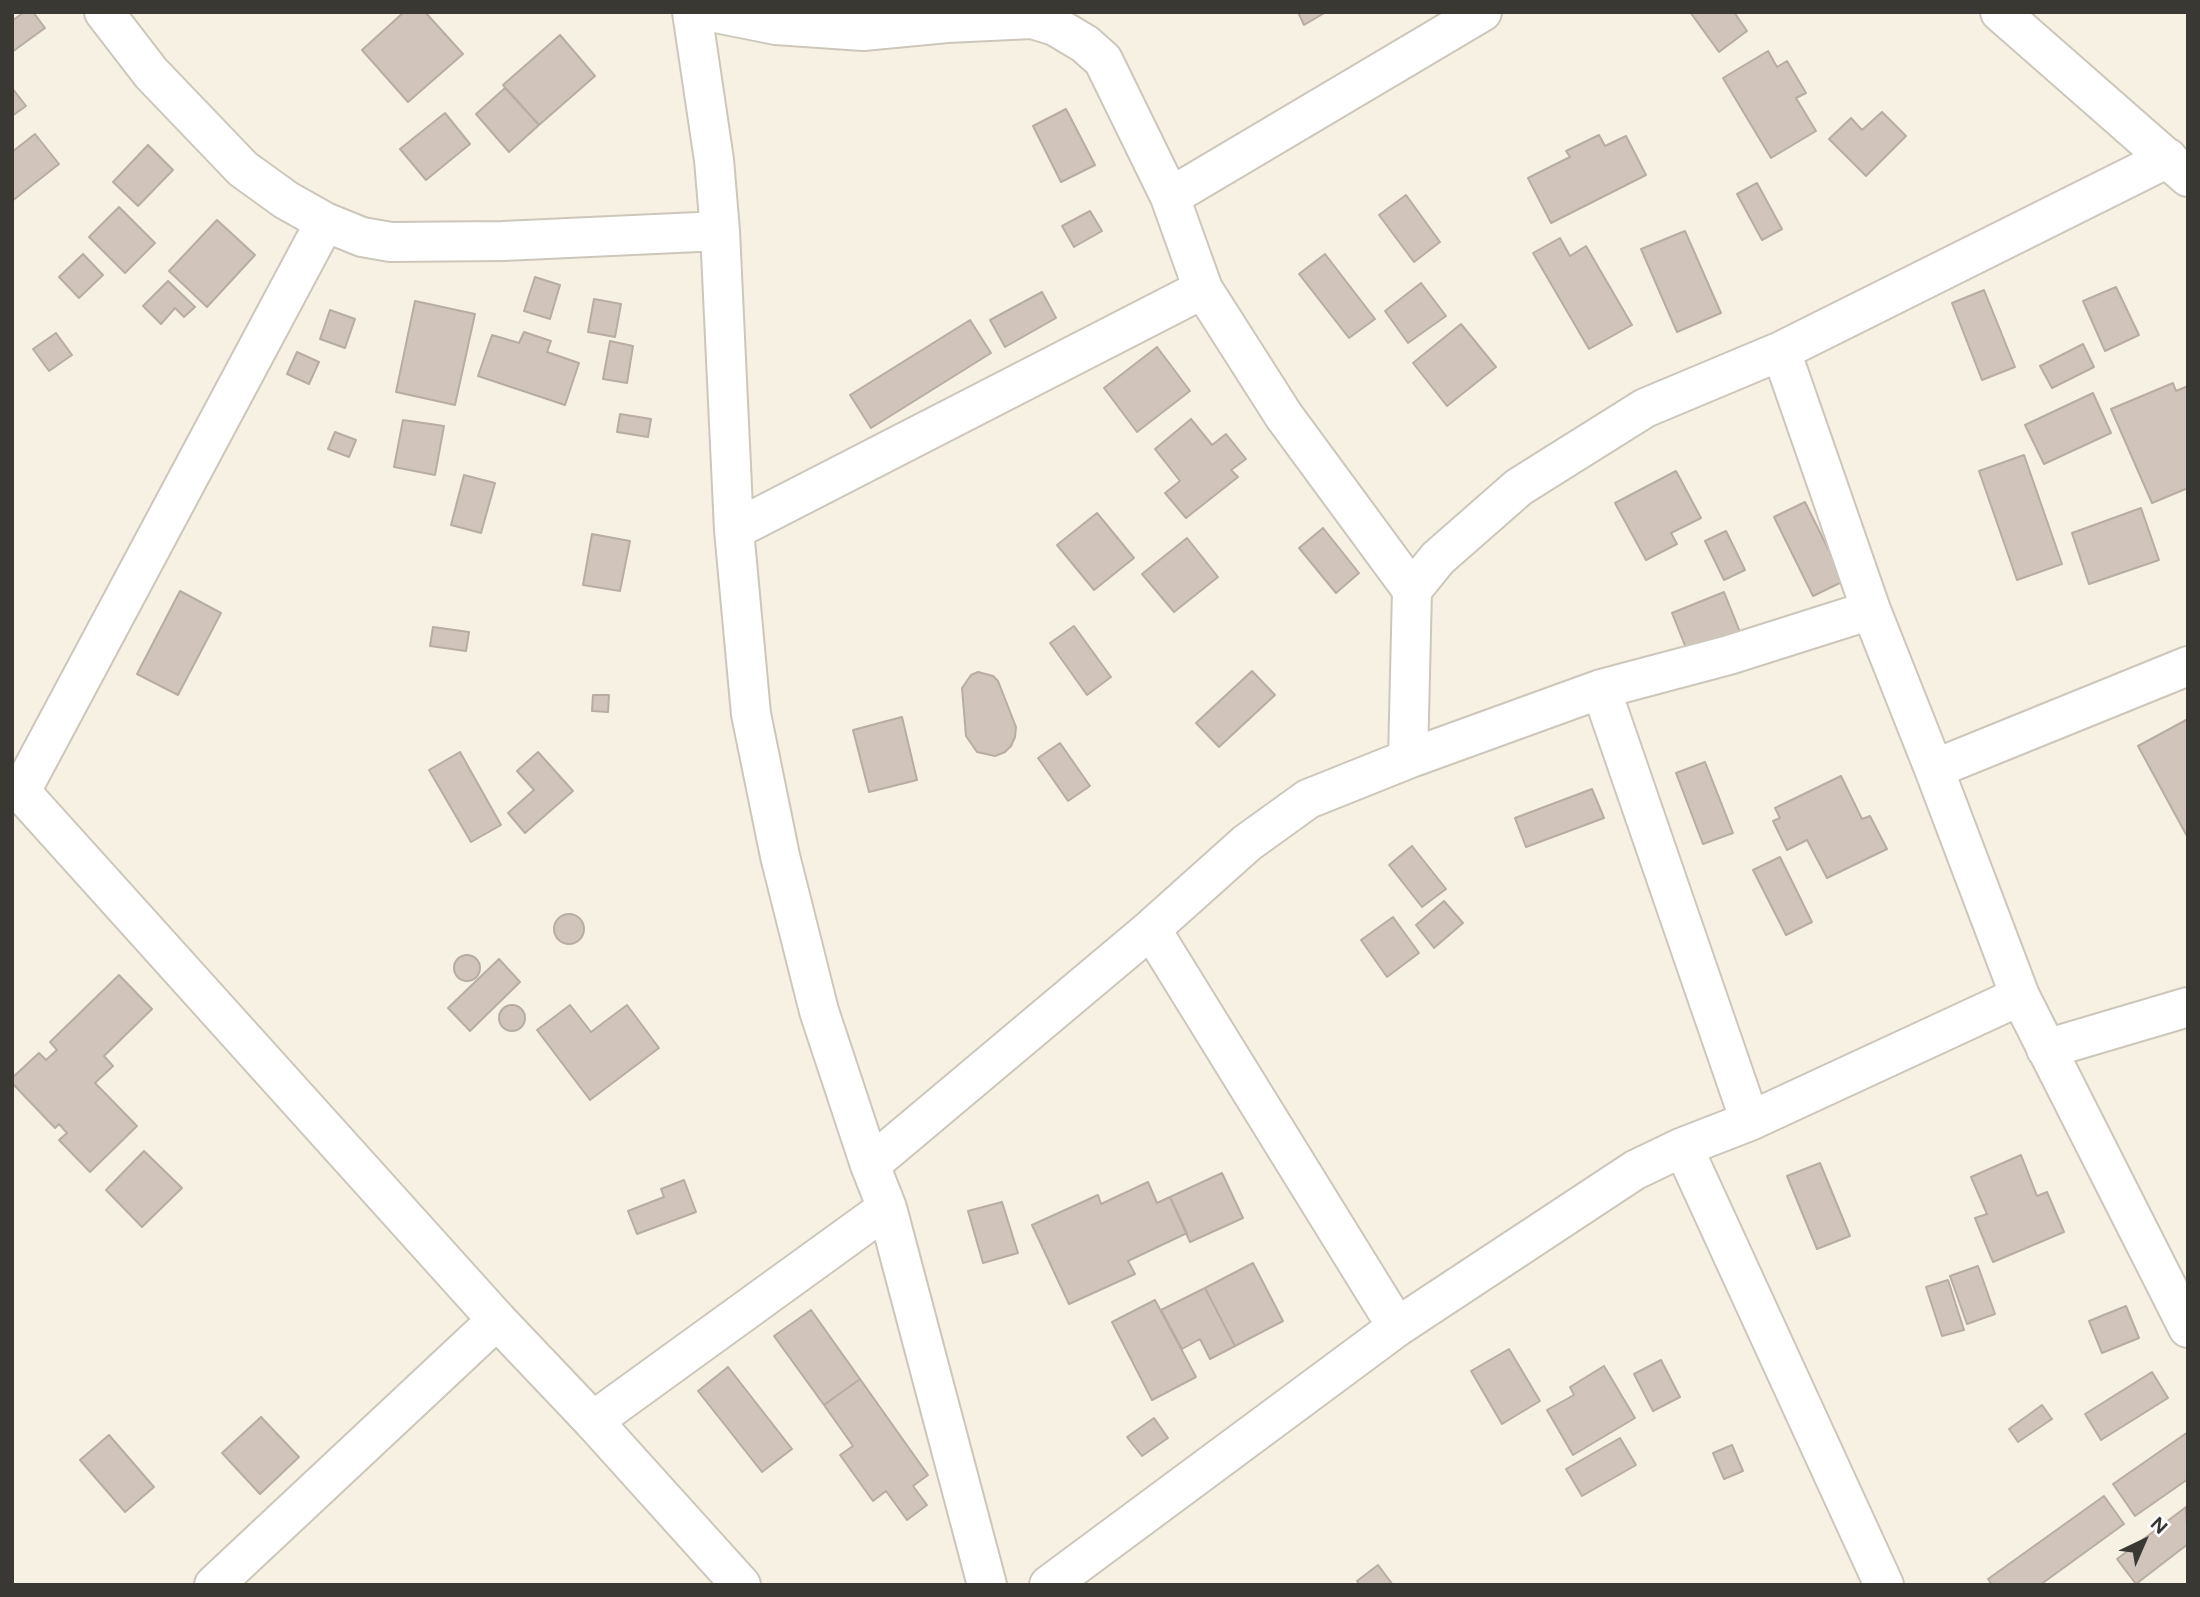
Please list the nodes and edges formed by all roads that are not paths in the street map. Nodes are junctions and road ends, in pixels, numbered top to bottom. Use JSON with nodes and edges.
{"nodes":[{"id":1,"x":104,"y":12,"type":"edge"},
{"id":2,"x":692,"y":12,"type":"edge"},
{"id":3,"x":711,"y":12,"type":"edge"},
{"id":4,"x":1482,"y":12,"type":"edge"},
{"id":5,"x":2000,"y":12,"type":"edge"},
{"id":6,"x":2178,"y":167,"type":"edge"},
{"id":7,"x":1170,"y":197,"type":"junction"},
{"id":8,"x":325,"y":222,"type":"junction"},
{"id":9,"x":720,"y":231,"type":"junction"},
{"id":10,"x":1203,"y":289,"type":"junction"},
{"id":11,"x":1781,"y":351,"type":"junction"},
{"id":12,"x":734,"y":530,"type":"junction"},
{"id":13,"x":1412,"y":590,"type":"junction"},
{"id":14,"x":1871,"y":610,"type":"junction"},
{"id":15,"x":2188,"y":666,"type":"edge"},
{"id":16,"x":1601,"y":689,"type":"junction"},
{"id":17,"x":1408,"y":759,"type":"junction"},
{"id":18,"x":1934,"y":769,"type":"junction"},
{"id":19,"x":16,"y":787,"type":"edge"},
{"id":20,"x":1150,"y":929,"type":"junction"},
{"id":21,"x":2020,"y":996,"type":"junction"},
{"id":22,"x":2188,"y":1007,"type":"edge"},
{"id":23,"x":2046,"y":1049,"type":"junction"},
{"id":24,"x":1750,"y":1121,"type":"junction"},
{"id":25,"x":1683,"y":1147,"type":"junction"},
{"id":26,"x":870,"y":1165,"type":"junction"},
{"id":27,"x":887,"y":1208,"type":"junction"},
{"id":28,"x":497,"y":1320,"type":"junction"},
{"id":29,"x":1397,"y":1327,"type":"junction"},
{"id":30,"x":2188,"y":1328,"type":"edge"},
{"id":31,"x":593,"y":1421,"type":"junction"},
{"id":32,"x":214,"y":1585,"type":"edge"},
{"id":33,"x":741,"y":1585,"type":"edge"},
{"id":34,"x":987,"y":1585,"type":"edge"},
{"id":35,"x":1049,"y":1585,"type":"edge"},
{"id":36,"x":1884,"y":1585,"type":"edge"}],
"edges":[{"from":1,"to":8,"type":"street"},
{"from":2,"to":9,"type":"street"},
{"from":3,"to":7,"type":"street"},
{"from":4,"to":7,"type":"street"},
{"from":5,"to":6,"type":"street"},
{"from":6,"to":11,"type":"street"},
{"from":7,"to":10,"type":"street"},
{"from":8,"to":9,"type":"street"},
{"from":8,"to":19,"type":"street"},
{"from":9,"to":12,"type":"street"},
{"from":10,"to":12,"type":"street"},
{"from":10,"to":13,"type":"street"},
{"from":11,"to":13,"type":"street"},
{"from":11,"to":14,"type":"street"},
{"from":12,"to":26,"type":"street"},
{"from":13,"to":17,"type":"street"},
{"from":14,"to":16,"type":"street"},
{"from":14,"to":18,"type":"street"},
{"from":15,"to":18,"type":"street"},
{"from":16,"to":17,"type":"street"},
{"from":16,"to":24,"type":"street"},
{"from":17,"to":20,"type":"street"},
{"from":18,"to":21,"type":"street"},
{"from":19,"to":28,"type":"street"},
{"from":20,"to":26,"type":"street"},
{"from":20,"to":29,"type":"street"},
{"from":21,"to":23,"type":"street"},
{"from":21,"to":24,"type":"street"},
{"from":22,"to":23,"type":"street"},
{"from":23,"to":30,"type":"street"},
{"from":24,"to":25,"type":"street"},
{"from":25,"to":29,"type":"street"},
{"from":25,"to":36,"type":"street"},
{"from":26,"to":27,"type":"street"},
{"from":27,"to":31,"type":"street"},
{"from":27,"to":34,"type":"street"},
{"from":28,"to":31,"type":"street"},
{"from":28,"to":32,"type":"street"},
{"from":29,"to":35,"type":"street"},
{"from":31,"to":33,"type":"street"}]}
